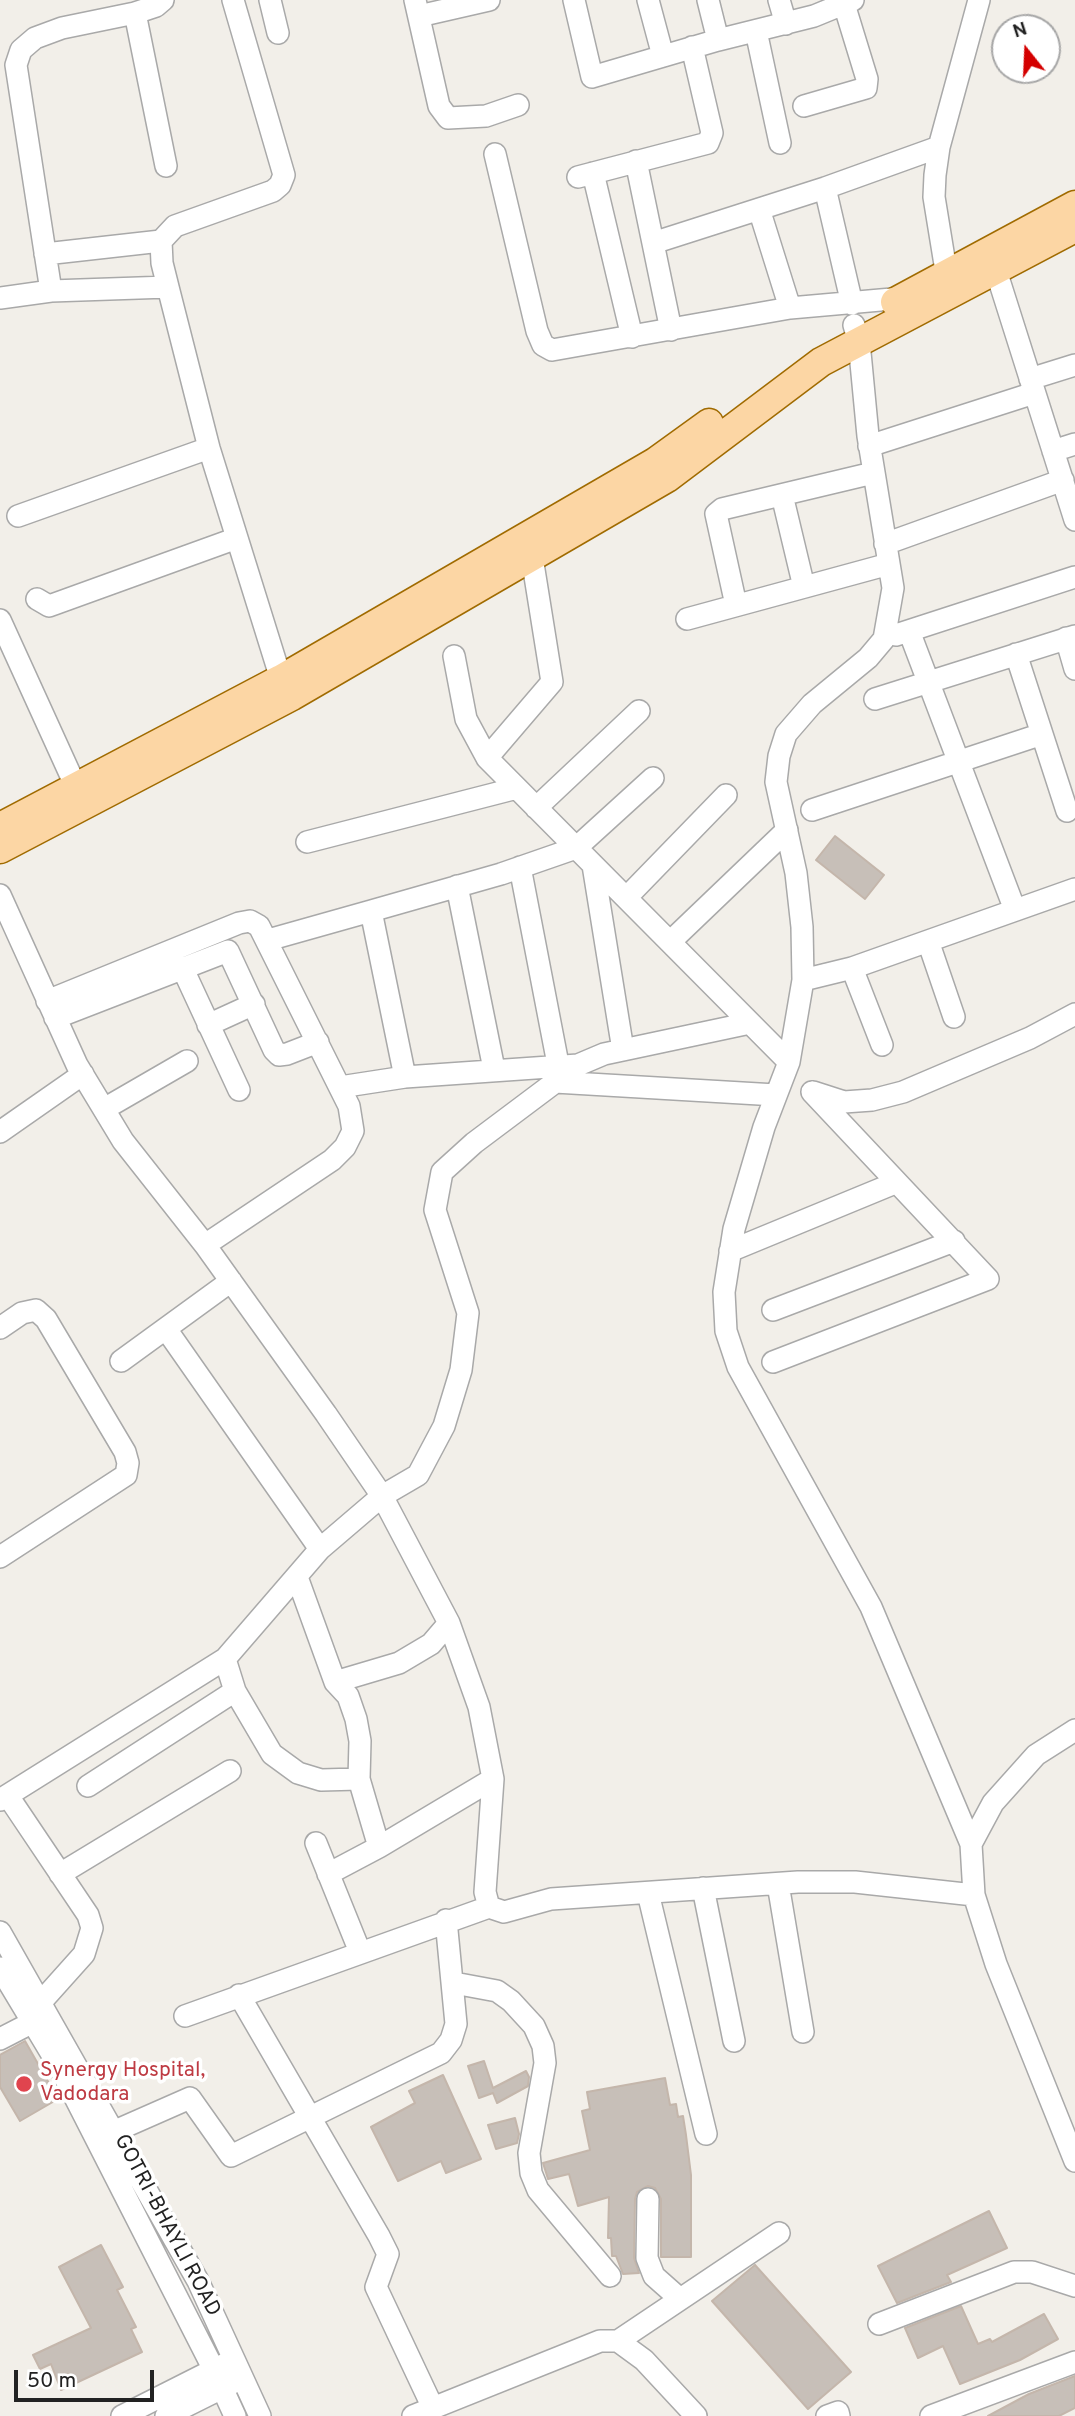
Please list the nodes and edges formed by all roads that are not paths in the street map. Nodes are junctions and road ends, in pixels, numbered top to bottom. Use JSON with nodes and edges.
{"nodes":[{"id":1,"x":163,"y":0,"type":"edge"},
{"id":2,"x":233,"y":0,"type":"edge"},
{"id":3,"x":270,"y":0,"type":"edge"},
{"id":4,"x":488,"y":0,"type":"edge"},
{"id":5,"x":574,"y":0,"type":"edge"},
{"id":6,"x":648,"y":0,"type":"edge"},
{"id":7,"x":708,"y":0,"type":"edge"},
{"id":8,"x":779,"y":0,"type":"edge"},
{"id":9,"x":848,"y":2,"type":"edge"},
{"id":10,"x":977,"y":3,"type":"edge"},
{"id":11,"x":417,"y":8,"type":"edge"},
{"id":12,"x":135,"y":13,"type":"junction"},
{"id":13,"x":786,"y":24,"type":"junction"},
{"id":14,"x":756,"y":31,"type":"junction"},
{"id":15,"x":278,"y":33,"type":"dead end"},
{"id":16,"x":718,"y":40,"type":"junction"},
{"id":17,"x":692,"y":47,"type":"junction"},
{"id":18,"x":663,"y":56,"type":"junction"},
{"id":19,"x":517,"y":105,"type":"dead end"},
{"id":20,"x":804,"y":106,"type":"dead end"},
{"id":21,"x":780,"y":143,"type":"dead end"},
{"id":22,"x":939,"y":147,"type":"junction"},
{"id":23,"x":495,"y":154,"type":"dead end"},
{"id":24,"x":636,"y":161,"type":"junction"},
{"id":25,"x":166,"y":166,"type":"dead end"},
{"id":26,"x":825,"y":188,"type":"junction"},
{"id":27,"x":1075,"y":205,"type":"edge"},
{"id":28,"x":759,"y":209,"type":"junction"},
{"id":29,"x":1075,"y":228,"type":"edge"},
{"id":30,"x":161,"y":241,"type":"junction"},
{"id":31,"x":653,"y":243,"type":"junction"},
{"id":32,"x":45,"y":254,"type":"junction"},
{"id":33,"x":992,"y":259,"type":"junction"},
{"id":34,"x":948,"y":284,"type":"junction"},
{"id":35,"x":168,"y":287,"type":"junction"},
{"id":36,"x":51,"y":291,"type":"junction"},
{"id":37,"x":0,"y":298,"type":"edge"},
{"id":38,"x":790,"y":308,"type":"junction"},
{"id":39,"x":855,"y":324,"type":"junction"},
{"id":40,"x":671,"y":330,"type":"junction"},
{"id":41,"x":632,"y":337,"type":"junction"},
{"id":42,"x":1075,"y":365,"type":"edge"},
{"id":43,"x":1032,"y":386,"type":"junction"},
{"id":44,"x":1075,"y":444,"type":"edge"},
{"id":45,"x":869,"y":446,"type":"junction"},
{"id":46,"x":209,"y":448,"type":"junction"},
{"id":47,"x":1053,"y":451,"type":"junction"},
{"id":48,"x":873,"y":473,"type":"junction"},
{"id":49,"x":1063,"y":480,"type":"junction"},
{"id":50,"x":782,"y":495,"type":"junction"},
{"id":51,"x":18,"y":516,"type":"dead end"},
{"id":52,"x":1075,"y":519,"type":"edge"},
{"id":53,"x":237,"y":538,"type":"junction"},
{"id":54,"x":530,"y":547,"type":"junction"},
{"id":55,"x":887,"y":554,"type":"junction"},
{"id":56,"x":1075,"y":576,"type":"edge"},
{"id":57,"x":804,"y":587,"type":"junction"},
{"id":58,"x":37,"y":599,"type":"dead end"},
{"id":59,"x":736,"y":606,"type":"junction"},
{"id":60,"x":687,"y":619,"type":"dead end"},
{"id":61,"x":0,"y":620,"type":"edge"},
{"id":62,"x":909,"y":631,"type":"junction"},
{"id":63,"x":1070,"y":637,"type":"edge"},
{"id":64,"x":884,"y":639,"type":"junction"},
{"id":65,"x":1016,"y":654,"type":"junction"},
{"id":66,"x":454,"y":656,"type":"dead end"},
{"id":67,"x":1075,"y":669,"type":"edge"},
{"id":68,"x":281,"y":679,"type":"junction"},
{"id":69,"x":928,"y":682,"type":"junction"},
{"id":70,"x":875,"y":699,"type":"dead end"},
{"id":71,"x":639,"y":711,"type":"dead end"},
{"id":72,"x":1042,"y":734,"type":"junction"},
{"id":73,"x":487,"y":758,"type":"junction"},
{"id":74,"x":959,"y":761,"type":"junction"},
{"id":75,"x":653,"y":778,"type":"dead end"},
{"id":76,"x":76,"y":787,"type":"junction"},
{"id":77,"x":517,"y":788,"type":"junction"},
{"id":78,"x":726,"y":795,"type":"dead end"},
{"id":79,"x":536,"y":808,"type":"junction"},
{"id":80,"x":811,"y":810,"type":"dead end"},
{"id":81,"x":1067,"y":811,"type":"dead end"},
{"id":82,"x":0,"y":827,"type":"edge"},
{"id":83,"x":787,"y":830,"type":"junction"},
{"id":84,"x":307,"y":842,"type":"dead end"},
{"id":85,"x":576,"y":848,"type":"junction"},
{"id":86,"x":0,"y":849,"type":"edge"},
{"id":87,"x":593,"y":864,"type":"junction"},
{"id":88,"x":520,"y":867,"type":"junction"},
{"id":89,"x":457,"y":886,"type":"junction"},
{"id":90,"x":1075,"y":889,"type":"edge"},
{"id":91,"x":0,"y":895,"type":"edge"},
{"id":92,"x":626,"y":898,"type":"junction"},
{"id":93,"x":371,"y":911,"type":"junction"},
{"id":94,"x":1015,"y":911,"type":"junction"},
{"id":95,"x":268,"y":940,"type":"junction"},
{"id":96,"x":928,"y":941,"type":"junction"},
{"id":97,"x":670,"y":942,"type":"junction"},
{"id":98,"x":182,"y":968,"type":"junction"},
{"id":99,"x":852,"y":968,"type":"junction"},
{"id":100,"x":803,"y":980,"type":"junction"},
{"id":101,"x":254,"y":1004,"type":"junction"},
{"id":102,"x":51,"y":1010,"type":"junction"},
{"id":103,"x":1075,"y":1014,"type":"edge"},
{"id":104,"x":954,"y":1017,"type":"dead end"},
{"id":105,"x":750,"y":1023,"type":"junction"},
{"id":106,"x":208,"y":1025,"type":"junction"},
{"id":107,"x":318,"y":1042,"type":"junction"},
{"id":108,"x":882,"y":1045,"type":"dead end"},
{"id":109,"x":623,"y":1050,"type":"junction"},
{"id":110,"x":187,"y":1061,"type":"dead end"},
{"id":111,"x":786,"y":1068,"type":"junction"},
{"id":112,"x":494,"y":1069,"type":"junction"},
{"id":113,"x":564,"y":1070,"type":"junction"},
{"id":114,"x":83,"y":1074,"type":"junction"},
{"id":115,"x":405,"y":1077,"type":"junction"},
{"id":116,"x":340,"y":1087,"type":"junction"},
{"id":117,"x":239,"y":1090,"type":"dead end"},
{"id":118,"x":811,"y":1092,"type":"junction"},
{"id":119,"x":776,"y":1096,"type":"junction"},
{"id":120,"x":104,"y":1109,"type":"junction"},
{"id":121,"x":0,"y":1132,"type":"edge"},
{"id":122,"x":895,"y":1183,"type":"junction"},
{"id":123,"x":954,"y":1241,"type":"junction"},
{"id":124,"x":205,"y":1245,"type":"junction"},
{"id":125,"x":730,"y":1251,"type":"junction"},
{"id":126,"x":231,"y":1281,"type":"junction"},
{"id":127,"x":773,"y":1310,"type":"dead end"},
{"id":128,"x":0,"y":1328,"type":"edge"},
{"id":129,"x":166,"y":1329,"type":"junction"},
{"id":130,"x":121,"y":1361,"type":"dead end"},
{"id":131,"x":773,"y":1362,"type":"dead end"},
{"id":132,"x":382,"y":1496,"type":"junction"},
{"id":133,"x":320,"y":1549,"type":"junction"},
{"id":134,"x":0,"y":1556,"type":"edge"},
{"id":135,"x":297,"y":1577,"type":"junction"},
{"id":136,"x":449,"y":1623,"type":"junction"},
{"id":137,"x":225,"y":1658,"type":"junction"},
{"id":138,"x":335,"y":1682,"type":"junction"},
{"id":139,"x":235,"y":1691,"type":"junction"},
{"id":140,"x":1075,"y":1730,"type":"edge"},
{"id":141,"x":230,"y":1771,"type":"dead end"},
{"id":142,"x":359,"y":1779,"type":"junction"},
{"id":143,"x":493,"y":1779,"type":"junction"},
{"id":144,"x":88,"y":1786,"type":"dead end"},
{"id":145,"x":4,"y":1798,"type":"edge"},
{"id":146,"x":316,"y":1843,"type":"dead end"},
{"id":147,"x":971,"y":1844,"type":"junction"},
{"id":148,"x":379,"y":1847,"type":"junction"},
{"id":149,"x":60,"y":1874,"type":"junction"},
{"id":150,"x":328,"y":1874,"type":"junction"},
{"id":151,"x":778,"y":1884,"type":"junction"},
{"id":152,"x":704,"y":1888,"type":"junction"},
{"id":153,"x":648,"y":1893,"type":"junction"},
{"id":154,"x":974,"y":1895,"type":"junction"},
{"id":155,"x":489,"y":1907,"type":"junction"},
{"id":156,"x":446,"y":1920,"type":"junction"},
{"id":157,"x":0,"y":1932,"type":"edge"},
{"id":158,"x":360,"y":1952,"type":"junction"},
{"id":159,"x":0,"y":1968,"type":"edge"},
{"id":160,"x":454,"y":1983,"type":"junction"},
{"id":161,"x":239,"y":1995,"type":"junction"},
{"id":162,"x":41,"y":2002,"type":"junction"},
{"id":163,"x":185,"y":2015,"type":"dead end"},
{"id":164,"x":33,"y":2022,"type":"junction"},
{"id":165,"x":803,"y":2032,"type":"dead end"},
{"id":166,"x":0,"y":2039,"type":"edge"},
{"id":167,"x":734,"y":2041,"type":"dead end"},
{"id":168,"x":311,"y":2119,"type":"junction"},
{"id":169,"x":115,"y":2131,"type":"junction"},
{"id":170,"x":706,"y":2134,"type":"dead end"},
{"id":171,"x":1075,"y":2161,"type":"edge"},
{"id":172,"x":648,"y":2199,"type":"dead end"},
{"id":173,"x":779,"y":2233,"type":"dead end"},
{"id":174,"x":610,"y":2276,"type":"dead end"},
{"id":175,"x":1075,"y":2286,"type":"edge"},
{"id":176,"x":680,"y":2299,"type":"junction"},
{"id":177,"x":879,"y":2324,"type":"dead end"},
{"id":178,"x":618,"y":2341,"type":"junction"},
{"id":179,"x":1075,"y":2362,"type":"edge"},
{"id":180,"x":239,"y":2368,"type":"junction"},
{"id":181,"x":218,"y":2379,"type":"junction"},
{"id":182,"x":423,"y":2412,"type":"edge"},
{"id":183,"x":122,"y":2416,"type":"edge"},
{"id":184,"x":166,"y":2416,"type":"edge"},
{"id":185,"x":235,"y":2416,"type":"edge"},
{"id":186,"x":260,"y":2416,"type":"edge"},
{"id":187,"x":696,"y":2416,"type":"edge"},
{"id":188,"x":827,"y":2416,"type":"edge"},
{"id":189,"x":839,"y":2416,"type":"edge"},
{"id":190,"x":931,"y":2416,"type":"edge"}],
"edges":[{"from":1,"to":12,"type":"street"},
{"from":2,"to":30,"type":"street"},
{"from":3,"to":15,"type":"street"},
{"from":4,"to":11,"type":"street"},
{"from":5,"to":18,"type":"street"},
{"from":6,"to":18,"type":"street"},
{"from":7,"to":16,"type":"street"},
{"from":8,"to":13,"type":"street"},
{"from":9,"to":13,"type":"street"},
{"from":9,"to":20,"type":"street"},
{"from":10,"to":22,"type":"street"},
{"from":11,"to":19,"type":"street"},
{"from":12,"to":25,"type":"street"},
{"from":12,"to":32,"type":"street"},
{"from":13,"to":14,"type":"street"},
{"from":14,"to":16,"type":"street"},
{"from":14,"to":21,"type":"street"},
{"from":16,"to":17,"type":"street"},
{"from":17,"to":18,"type":"street"},
{"from":17,"to":24,"type":"street"},
{"from":22,"to":26,"type":"street"},
{"from":22,"to":34,"type":"street"},
{"from":23,"to":41,"type":"street"},
{"from":24,"to":31,"type":"street"},
{"from":24,"to":41,"type":"street"},
{"from":26,"to":28,"type":"street"},
{"from":26,"to":39,"type":"street"},
{"from":27,"to":33,"type":"main road"},
{"from":28,"to":31,"type":"street"},
{"from":28,"to":38,"type":"street"},
{"from":29,"to":33,"type":"main road"},
{"from":30,"to":32,"type":"street"},
{"from":30,"to":35,"type":"street"},
{"from":31,"to":40,"type":"street"},
{"from":32,"to":36,"type":"street"},
{"from":33,"to":34,"type":"main road"},
{"from":33,"to":43,"type":"street"},
{"from":34,"to":39,"type":"main road"},
{"from":34,"to":39,"type":"main road"},
{"from":35,"to":36,"type":"street"},
{"from":35,"to":46,"type":"street"},
{"from":36,"to":37,"type":"street"},
{"from":38,"to":39,"type":"street"},
{"from":38,"to":40,"type":"street"},
{"from":39,"to":45,"type":"street"},
{"from":39,"to":54,"type":"main road"},
{"from":40,"to":41,"type":"street"},
{"from":42,"to":43,"type":"street"},
{"from":43,"to":45,"type":"street"},
{"from":43,"to":47,"type":"street"},
{"from":44,"to":47,"type":"street"},
{"from":45,"to":48,"type":"street"},
{"from":46,"to":51,"type":"street"},
{"from":46,"to":53,"type":"street"},
{"from":47,"to":49,"type":"street"},
{"from":48,"to":50,"type":"street"},
{"from":48,"to":55,"type":"street"},
{"from":49,"to":52,"type":"street"},
{"from":49,"to":55,"type":"street"},
{"from":50,"to":57,"type":"street"},
{"from":50,"to":59,"type":"street"},
{"from":53,"to":58,"type":"street"},
{"from":53,"to":68,"type":"street"},
{"from":54,"to":68,"type":"main road"},
{"from":54,"to":73,"type":"street"},
{"from":54,"to":86,"type":"main road"},
{"from":55,"to":57,"type":"street"},
{"from":55,"to":64,"type":"street"},
{"from":56,"to":62,"type":"street"},
{"from":57,"to":59,"type":"street"},
{"from":59,"to":60,"type":"street"},
{"from":61,"to":76,"type":"street"},
{"from":62,"to":64,"type":"street"},
{"from":62,"to":69,"type":"street"},
{"from":63,"to":65,"type":"street"},
{"from":63,"to":67,"type":"street"},
{"from":64,"to":83,"type":"street"},
{"from":65,"to":69,"type":"street"},
{"from":65,"to":72,"type":"street"},
{"from":66,"to":73,"type":"street"},
{"from":68,"to":76,"type":"main road"},
{"from":69,"to":70,"type":"street"},
{"from":69,"to":74,"type":"street"},
{"from":71,"to":79,"type":"street"},
{"from":72,"to":74,"type":"street"},
{"from":72,"to":81,"type":"street"},
{"from":73,"to":77,"type":"street"},
{"from":74,"to":80,"type":"street"},
{"from":74,"to":94,"type":"street"},
{"from":75,"to":85,"type":"street"},
{"from":76,"to":82,"type":"main road"},
{"from":77,"to":79,"type":"street"},
{"from":77,"to":84,"type":"street"},
{"from":78,"to":92,"type":"street"},
{"from":79,"to":85,"type":"street"},
{"from":83,"to":97,"type":"street"},
{"from":83,"to":100,"type":"street"},
{"from":85,"to":87,"type":"street"},
{"from":85,"to":88,"type":"street"},
{"from":87,"to":92,"type":"street"},
{"from":87,"to":109,"type":"street"},
{"from":88,"to":89,"type":"street"},
{"from":88,"to":113,"type":"street"},
{"from":89,"to":93,"type":"street"},
{"from":89,"to":112,"type":"street"},
{"from":90,"to":94,"type":"street"},
{"from":91,"to":102,"type":"street"},
{"from":92,"to":97,"type":"street"},
{"from":93,"to":95,"type":"street"},
{"from":93,"to":115,"type":"street"},
{"from":94,"to":96,"type":"street"},
{"from":95,"to":102,"type":"street"},
{"from":95,"to":107,"type":"street"},
{"from":96,"to":99,"type":"street"},
{"from":96,"to":104,"type":"street"},
{"from":97,"to":105,"type":"street"},
{"from":98,"to":101,"type":"street"},
{"from":98,"to":102,"type":"street"},
{"from":98,"to":106,"type":"street"},
{"from":99,"to":100,"type":"street"},
{"from":99,"to":108,"type":"street"},
{"from":100,"to":111,"type":"street"},
{"from":101,"to":106,"type":"street"},
{"from":101,"to":107,"type":"street"},
{"from":102,"to":114,"type":"street"},
{"from":103,"to":118,"type":"street"},
{"from":105,"to":109,"type":"street"},
{"from":105,"to":111,"type":"street"},
{"from":106,"to":117,"type":"street"},
{"from":107,"to":116,"type":"street"},
{"from":109,"to":113,"type":"street"},
{"from":110,"to":120,"type":"street"},
{"from":111,"to":118,"type":"street"},
{"from":111,"to":119,"type":"street"},
{"from":112,"to":113,"type":"street"},
{"from":112,"to":115,"type":"street"},
{"from":113,"to":119,"type":"street"},
{"from":113,"to":132,"type":"street"},
{"from":114,"to":120,"type":"street"},
{"from":114,"to":121,"type":"street"},
{"from":115,"to":116,"type":"street"},
{"from":116,"to":124,"type":"street"},
{"from":118,"to":122,"type":"street"},
{"from":119,"to":125,"type":"street"},
{"from":120,"to":124,"type":"street"},
{"from":122,"to":123,"type":"street"},
{"from":122,"to":125,"type":"street"},
{"from":123,"to":127,"type":"street"},
{"from":123,"to":131,"type":"street"},
{"from":124,"to":126,"type":"street"},
{"from":125,"to":147,"type":"street"},
{"from":126,"to":129,"type":"street"},
{"from":126,"to":132,"type":"street"},
{"from":128,"to":134,"type":"street"},
{"from":129,"to":130,"type":"street"},
{"from":129,"to":133,"type":"street"},
{"from":132,"to":133,"type":"street"},
{"from":132,"to":136,"type":"street"},
{"from":133,"to":135,"type":"street"},
{"from":135,"to":137,"type":"street"},
{"from":135,"to":138,"type":"street"},
{"from":136,"to":138,"type":"street"},
{"from":136,"to":143,"type":"street"},
{"from":137,"to":139,"type":"street"},
{"from":137,"to":145,"type":"street"},
{"from":138,"to":142,"type":"street"},
{"from":139,"to":142,"type":"street"},
{"from":139,"to":144,"type":"street"},
{"from":140,"to":147,"type":"street"},
{"from":141,"to":149,"type":"street"},
{"from":142,"to":148,"type":"street"},
{"from":143,"to":148,"type":"street"},
{"from":143,"to":155,"type":"street"},
{"from":145,"to":149,"type":"street"},
{"from":146,"to":150,"type":"street"},
{"from":147,"to":154,"type":"street"},
{"from":148,"to":150,"type":"street"},
{"from":149,"to":162,"type":"street"},
{"from":150,"to":158,"type":"street"},
{"from":151,"to":152,"type":"street"},
{"from":151,"to":154,"type":"street"},
{"from":151,"to":165,"type":"street"},
{"from":152,"to":153,"type":"street"},
{"from":152,"to":167,"type":"street"},
{"from":153,"to":155,"type":"street"},
{"from":153,"to":170,"type":"street"},
{"from":154,"to":171,"type":"street"},
{"from":155,"to":156,"type":"street"},
{"from":156,"to":158,"type":"street"},
{"from":156,"to":160,"type":"street"},
{"from":157,"to":162,"type":"street","name":"GOTRI-BHAYLI ROAD"},
{"from":158,"to":161,"type":"street"},
{"from":159,"to":164,"type":"street","name":"GOTRI-BHAYLI ROAD"},
{"from":160,"to":168,"type":"street"},
{"from":160,"to":174,"type":"street"},
{"from":161,"to":163,"type":"street"},
{"from":161,"to":168,"type":"street"},
{"from":162,"to":169,"type":"street","name":"GOTRI-BHAYLI ROAD"},
{"from":164,"to":166,"type":"street"},
{"from":164,"to":181,"type":"street","name":"GOTRI-BHAYLI ROAD"},
{"from":168,"to":169,"type":"street"},
{"from":168,"to":182,"type":"street"},
{"from":169,"to":180,"type":"street","name":"GOTRI-BHAYLI ROAD"},
{"from":172,"to":176,"type":"street"},
{"from":173,"to":176,"type":"street"},
{"from":175,"to":177,"type":"street"},
{"from":176,"to":178,"type":"street"},
{"from":178,"to":182,"type":"street"},
{"from":178,"to":187,"type":"street"},
{"from":179,"to":190,"type":"street"},
{"from":180,"to":181,"type":"street"},
{"from":180,"to":186,"type":"street","name":"GOTRI-BHAYLI ROAD"},
{"from":181,"to":183,"type":"street"},
{"from":181,"to":184,"type":"street"},
{"from":181,"to":185,"type":"street","name":"GOTRI-BHAYLI ROAD"},
{"from":188,"to":189,"type":"street"}]}
